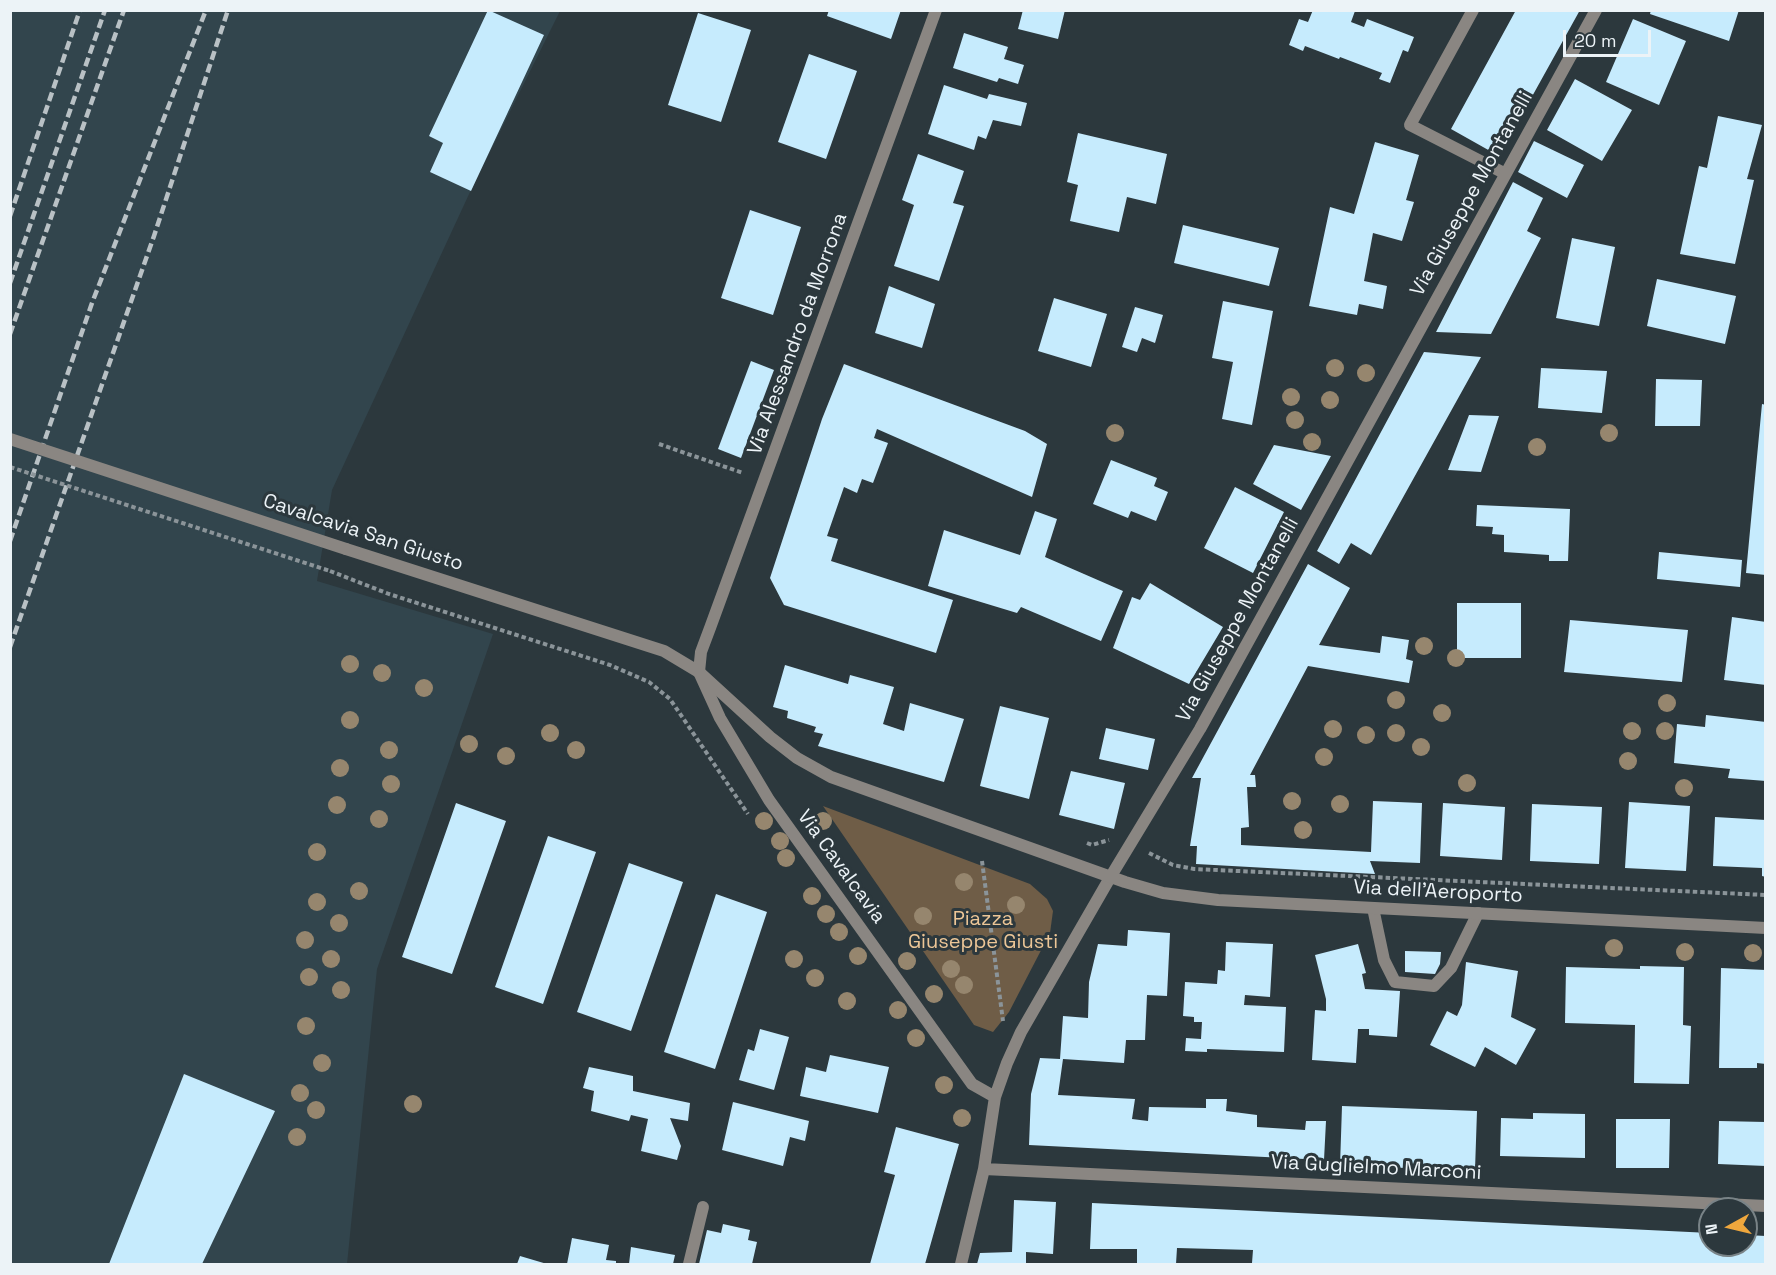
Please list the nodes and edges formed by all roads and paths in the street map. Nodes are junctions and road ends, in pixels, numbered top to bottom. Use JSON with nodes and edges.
{"nodes":[{"id":1,"x":936,"y":10,"type":"edge"},
{"id":2,"x":1473,"y":10,"type":"edge"},
{"id":3,"x":1596,"y":10,"type":"edge"},
{"id":4,"x":1504,"y":173,"type":"junction"},
{"id":5,"x":10,"y":440,"type":"edge"},
{"id":6,"x":659,"y":444,"type":"dead end"},
{"id":7,"x":10,"y":467,"type":"edge"},
{"id":8,"x":742,"y":473,"type":"dead end"},
{"id":9,"x":699,"y":672,"type":"junction"},
{"id":10,"x":748,"y":814,"type":"dead end"},
{"id":11,"x":1155,"y":856,"type":"dead end"},
{"id":12,"x":982,"y":861,"type":"dead end"},
{"id":13,"x":1111,"y":876,"type":"junction"},
{"id":14,"x":1766,"y":894,"type":"edge"},
{"id":15,"x":1373,"y":908,"type":"junction"},
{"id":16,"x":1478,"y":913,"type":"junction"},
{"id":17,"x":1766,"y":928,"type":"edge"},
{"id":18,"x":1004,"y":1031,"type":"dead end"},
{"id":19,"x":995,"y":1097,"type":"junction"},
{"id":20,"x":984,"y":1169,"type":"junction"},
{"id":21,"x":1766,"y":1206,"type":"edge"},
{"id":22,"x":704,"y":1207,"type":"dead end"},
{"id":23,"x":688,"y":1264,"type":"edge"},
{"id":24,"x":961,"y":1264,"type":"edge"}],
"edges":[{"from":1,"to":9,"type":"street","name":"Via Alessandro da Morrona"},
{"from":2,"to":4,"type":"street"},
{"from":3,"to":4,"type":"street","name":"Via Giuseppe Montanelli"},
{"from":4,"to":13,"type":"street","name":"Via Giuseppe Montanelli"},
{"from":5,"to":9,"type":"street","name":"Cavalcavia San Giusto","bridge":true},
{"from":6,"to":8,"type":"path"},
{"from":7,"to":10,"type":"path","bridge":true},
{"from":9,"to":13,"type":"street"},
{"from":9,"to":19,"type":"street","name":"Via Cavalcavia"},
{"from":11,"to":14,"type":"path"},
{"from":12,"to":18,"type":"path"},
{"from":13,"to":15,"type":"street","name":"Via dell'Aeroporto"},
{"from":13,"to":19,"type":"street","name":"Via Giuseppe Montanelli"},
{"from":15,"to":16,"type":"street","name":"Via dell'Aeroporto"},
{"from":15,"to":16,"type":"street"},
{"from":16,"to":17,"type":"street","name":"Via dell'Aeroporto"},
{"from":19,"to":20,"type":"street","name":"Via Giuseppe Montanelli"},
{"from":20,"to":21,"type":"street","name":"Via Guglielmo Marconi"},
{"from":20,"to":24,"type":"street","name":"Via Giuseppe Montanelli"},
{"from":22,"to":23,"type":"street"}]}
